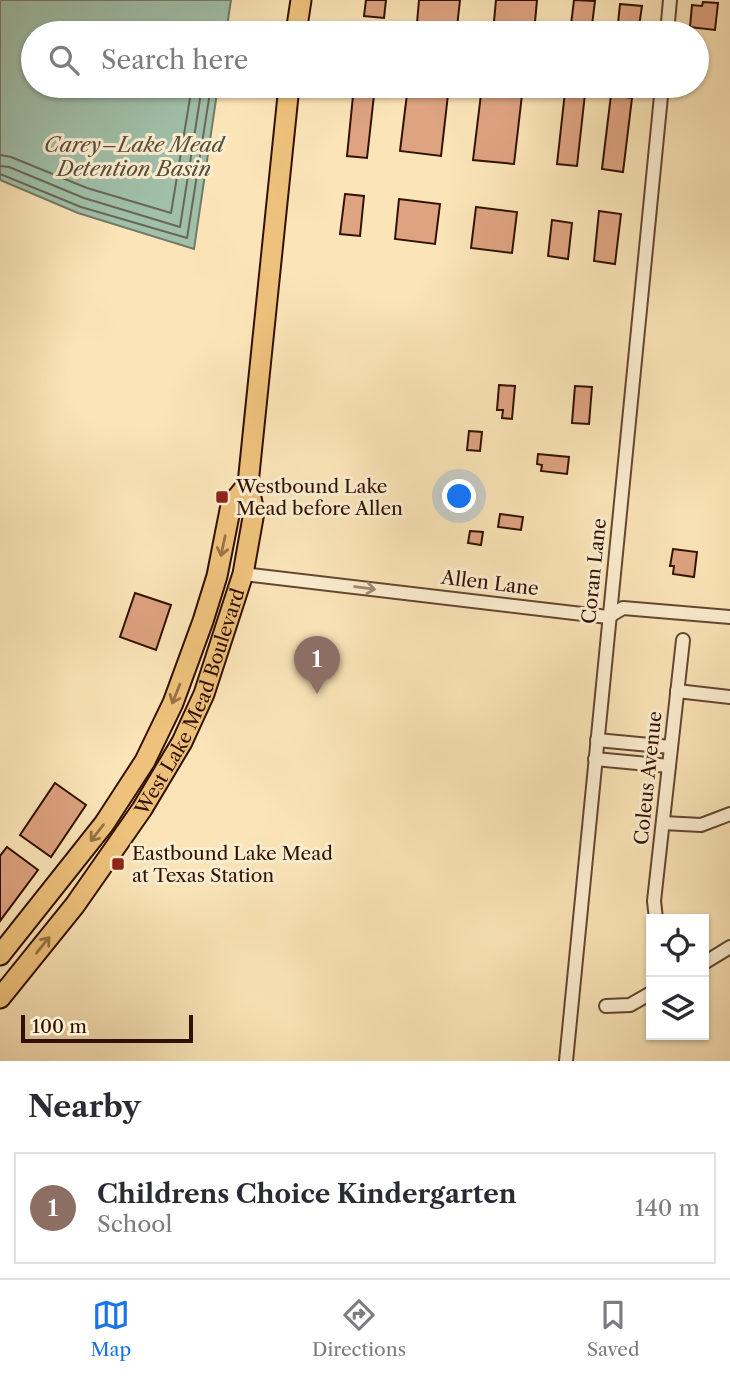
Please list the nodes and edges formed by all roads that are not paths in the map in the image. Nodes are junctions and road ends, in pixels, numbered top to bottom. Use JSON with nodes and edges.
{"nodes":[{"id":1,"x":301,"y":0,"type":"edge"},
{"id":2,"x":670,"y":0,"type":"edge"},
{"id":3,"x":298,"y":21,"type":"edge"},
{"id":4,"x":668,"y":21,"type":"edge"},
{"id":5,"x":288,"y":98,"type":"edge"},
{"id":6,"x":661,"y":98,"type":"edge"},
{"id":7,"x":248,"y":484,"type":"junction"},
{"id":8,"x":243,"y":574,"type":"junction"},
{"id":9,"x":608,"y":617,"type":"junction"},
{"id":10,"x":730,"y":617,"type":"edge"},
{"id":11,"x":683,"y":640,"type":"dead end"},
{"id":12,"x":677,"y":691,"type":"junction"},
{"id":13,"x":730,"y":697,"type":"edge"},
{"id":14,"x":597,"y":740,"type":"junction"},
{"id":15,"x":671,"y":747,"type":"junction"},
{"id":16,"x":595,"y":759,"type":"junction"},
{"id":17,"x":669,"y":766,"type":"junction"},
{"id":18,"x":141,"y":769,"type":"junction"},
{"id":19,"x":162,"y":777,"type":"junction"},
{"id":20,"x":730,"y":814,"type":"edge"},
{"id":21,"x":663,"y":823,"type":"junction"},
{"id":22,"x":655,"y":914,"type":"edge"},
{"id":23,"x":730,"y":947,"type":"edge"},
{"id":24,"x":0,"y":955,"type":"edge"},
{"id":25,"x":709,"y":959,"type":"edge"},
{"id":26,"x":646,"y":996,"type":"edge"},
{"id":27,"x":0,"y":998,"type":"edge"},
{"id":28,"x":606,"y":1006,"type":"dead end"},
{"id":29,"x":566,"y":1061,"type":"edge"}],
"edges":[{"from":1,"to":3,"type":"main road"},
{"from":2,"to":4,"type":"street"},
{"from":5,"to":7,"type":"main road","name":"West Lake Mead Boulevard"},
{"from":6,"to":9,"type":"street","name":"Coran Lane"},
{"from":7,"to":8,"type":"main road","name":"West Lake Mead Boulevard"},
{"from":7,"to":18,"type":"main road","name":"West Lake Mead Boulevard","one_way":true},
{"from":8,"to":9,"type":"street","name":"Allen Lane","one_way":true},
{"from":8,"to":19,"type":"main road","name":"West Lake Mead Boulevard"},
{"from":9,"to":10,"type":"street","name":"Allen Lane"},
{"from":9,"to":14,"type":"street","name":"Coran Lane"},
{"from":11,"to":12,"type":"street","name":"Coleus Avenue"},
{"from":12,"to":13,"type":"street"},
{"from":12,"to":15,"type":"street","name":"Coleus Avenue"},
{"from":14,"to":15,"type":"street"},
{"from":14,"to":16,"type":"street","name":"Coran Lane"},
{"from":15,"to":17,"type":"street","name":"Coleus Avenue"},
{"from":16,"to":17,"type":"street"},
{"from":16,"to":29,"type":"street","name":"Coran Lane"},
{"from":17,"to":21,"type":"street","name":"Coleus Avenue"},
{"from":18,"to":19,"type":"main road"},
{"from":18,"to":24,"type":"main road","name":"West Lake Mead Boulevard","one_way":true},
{"from":27,"to":19,"type":"main road","name":"West Lake Mead Boulevard","one_way":true},
{"from":20,"to":21,"type":"street"},
{"from":21,"to":22,"type":"street","name":"Coleus Avenue"},
{"from":23,"to":25,"type":"street"},
{"from":26,"to":28,"type":"street"}]}
